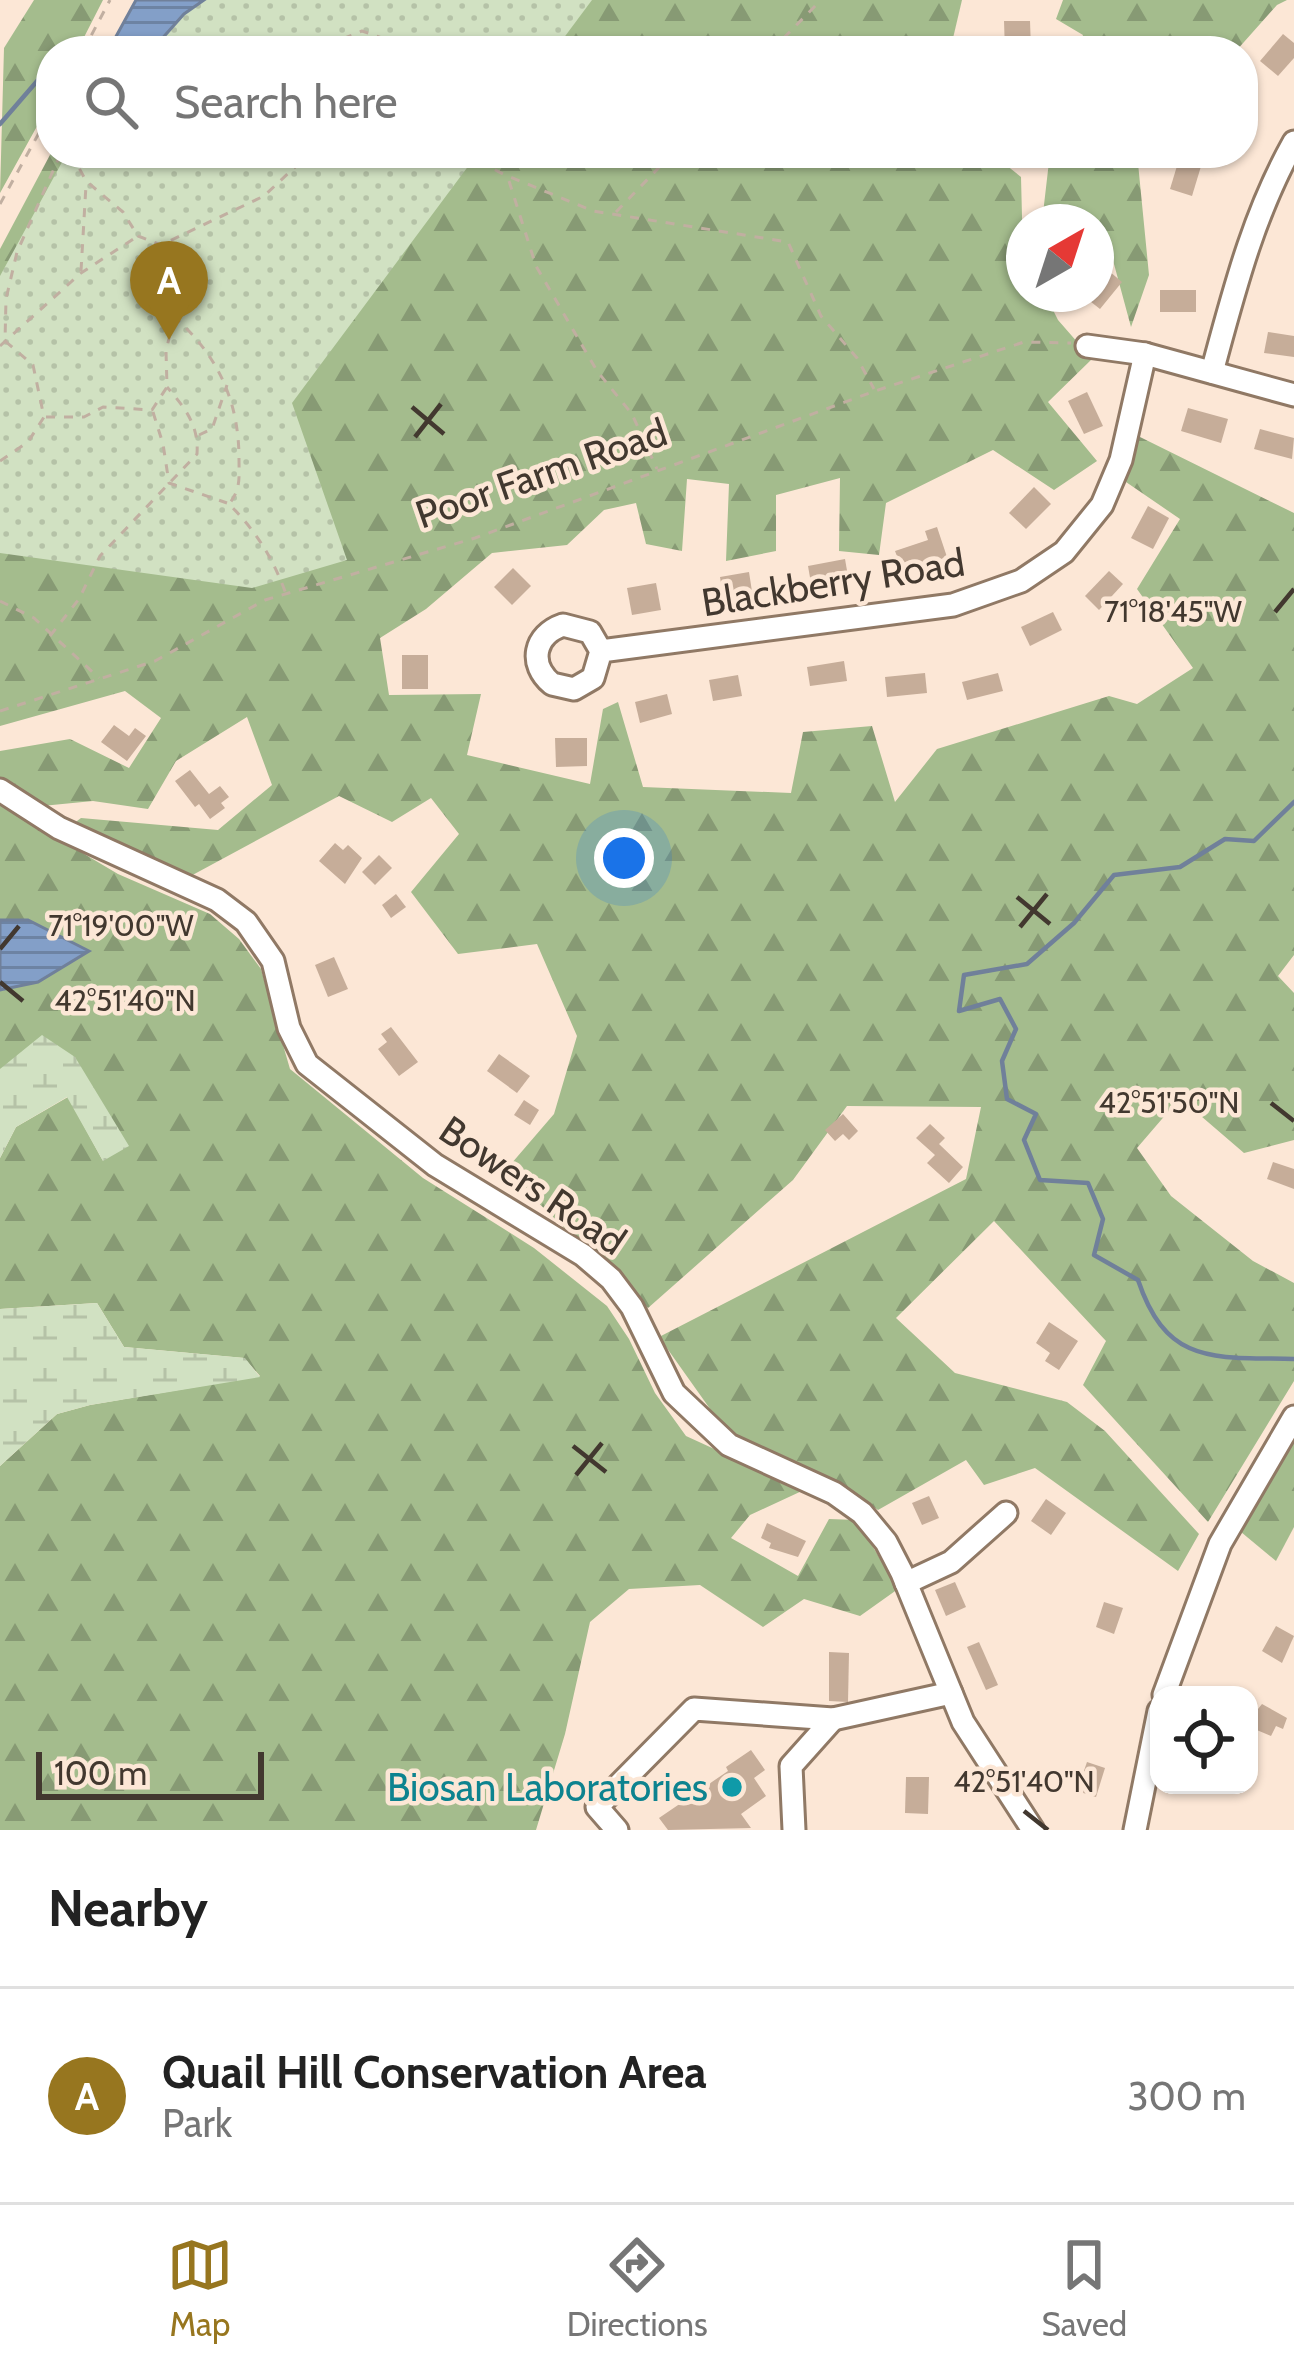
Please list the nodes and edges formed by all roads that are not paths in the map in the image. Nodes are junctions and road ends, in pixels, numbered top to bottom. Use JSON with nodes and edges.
{"nodes":[{"id":1,"x":1294,"y":142,"type":"edge"},
{"id":2,"x":1088,"y":346,"type":"road end"},
{"id":3,"x":1145,"y":354,"type":"junction"},
{"id":4,"x":1212,"y":371,"type":"junction"},
{"id":5,"x":1294,"y":395,"type":"edge"},
{"id":6,"x":601,"y":652,"type":"dead end"},
{"id":7,"x":0,"y":790,"type":"edge"},
{"id":8,"x":1294,"y":1417,"type":"edge"},
{"id":9,"x":1006,"y":1513,"type":"dead end"},
{"id":10,"x":906,"y":1583,"type":"junction"},
{"id":11,"x":1166,"y":1686,"type":"edge"},
{"id":12,"x":951,"y":1693,"type":"junction"},
{"id":13,"x":833,"y":1719,"type":"junction"},
{"id":14,"x":1150,"y":1756,"type":"edge"},
{"id":15,"x":617,"y":1830,"type":"edge"},
{"id":16,"x":794,"y":1830,"type":"edge"},
{"id":17,"x":1033,"y":1830,"type":"edge"},
{"id":18,"x":1135,"y":1830,"type":"edge"}],
"edges":[{"from":1,"to":4,"type":"street"},
{"from":2,"to":3,"type":"street"},
{"from":3,"to":4,"type":"street"},
{"from":3,"to":6,"type":"street","name":"Blackberry Road"},
{"from":4,"to":5,"type":"street"},
{"from":7,"to":10,"type":"street","name":"Bowers Road"},
{"from":8,"to":11,"type":"street"},
{"from":9,"to":10,"type":"street"},
{"from":10,"to":12,"type":"street","name":"Bowers Road"},
{"from":12,"to":13,"type":"street"},
{"from":12,"to":17,"type":"street","name":"Bowers Road"},
{"from":13,"to":15,"type":"street"},
{"from":13,"to":16,"type":"street"},
{"from":14,"to":18,"type":"street"}]}
